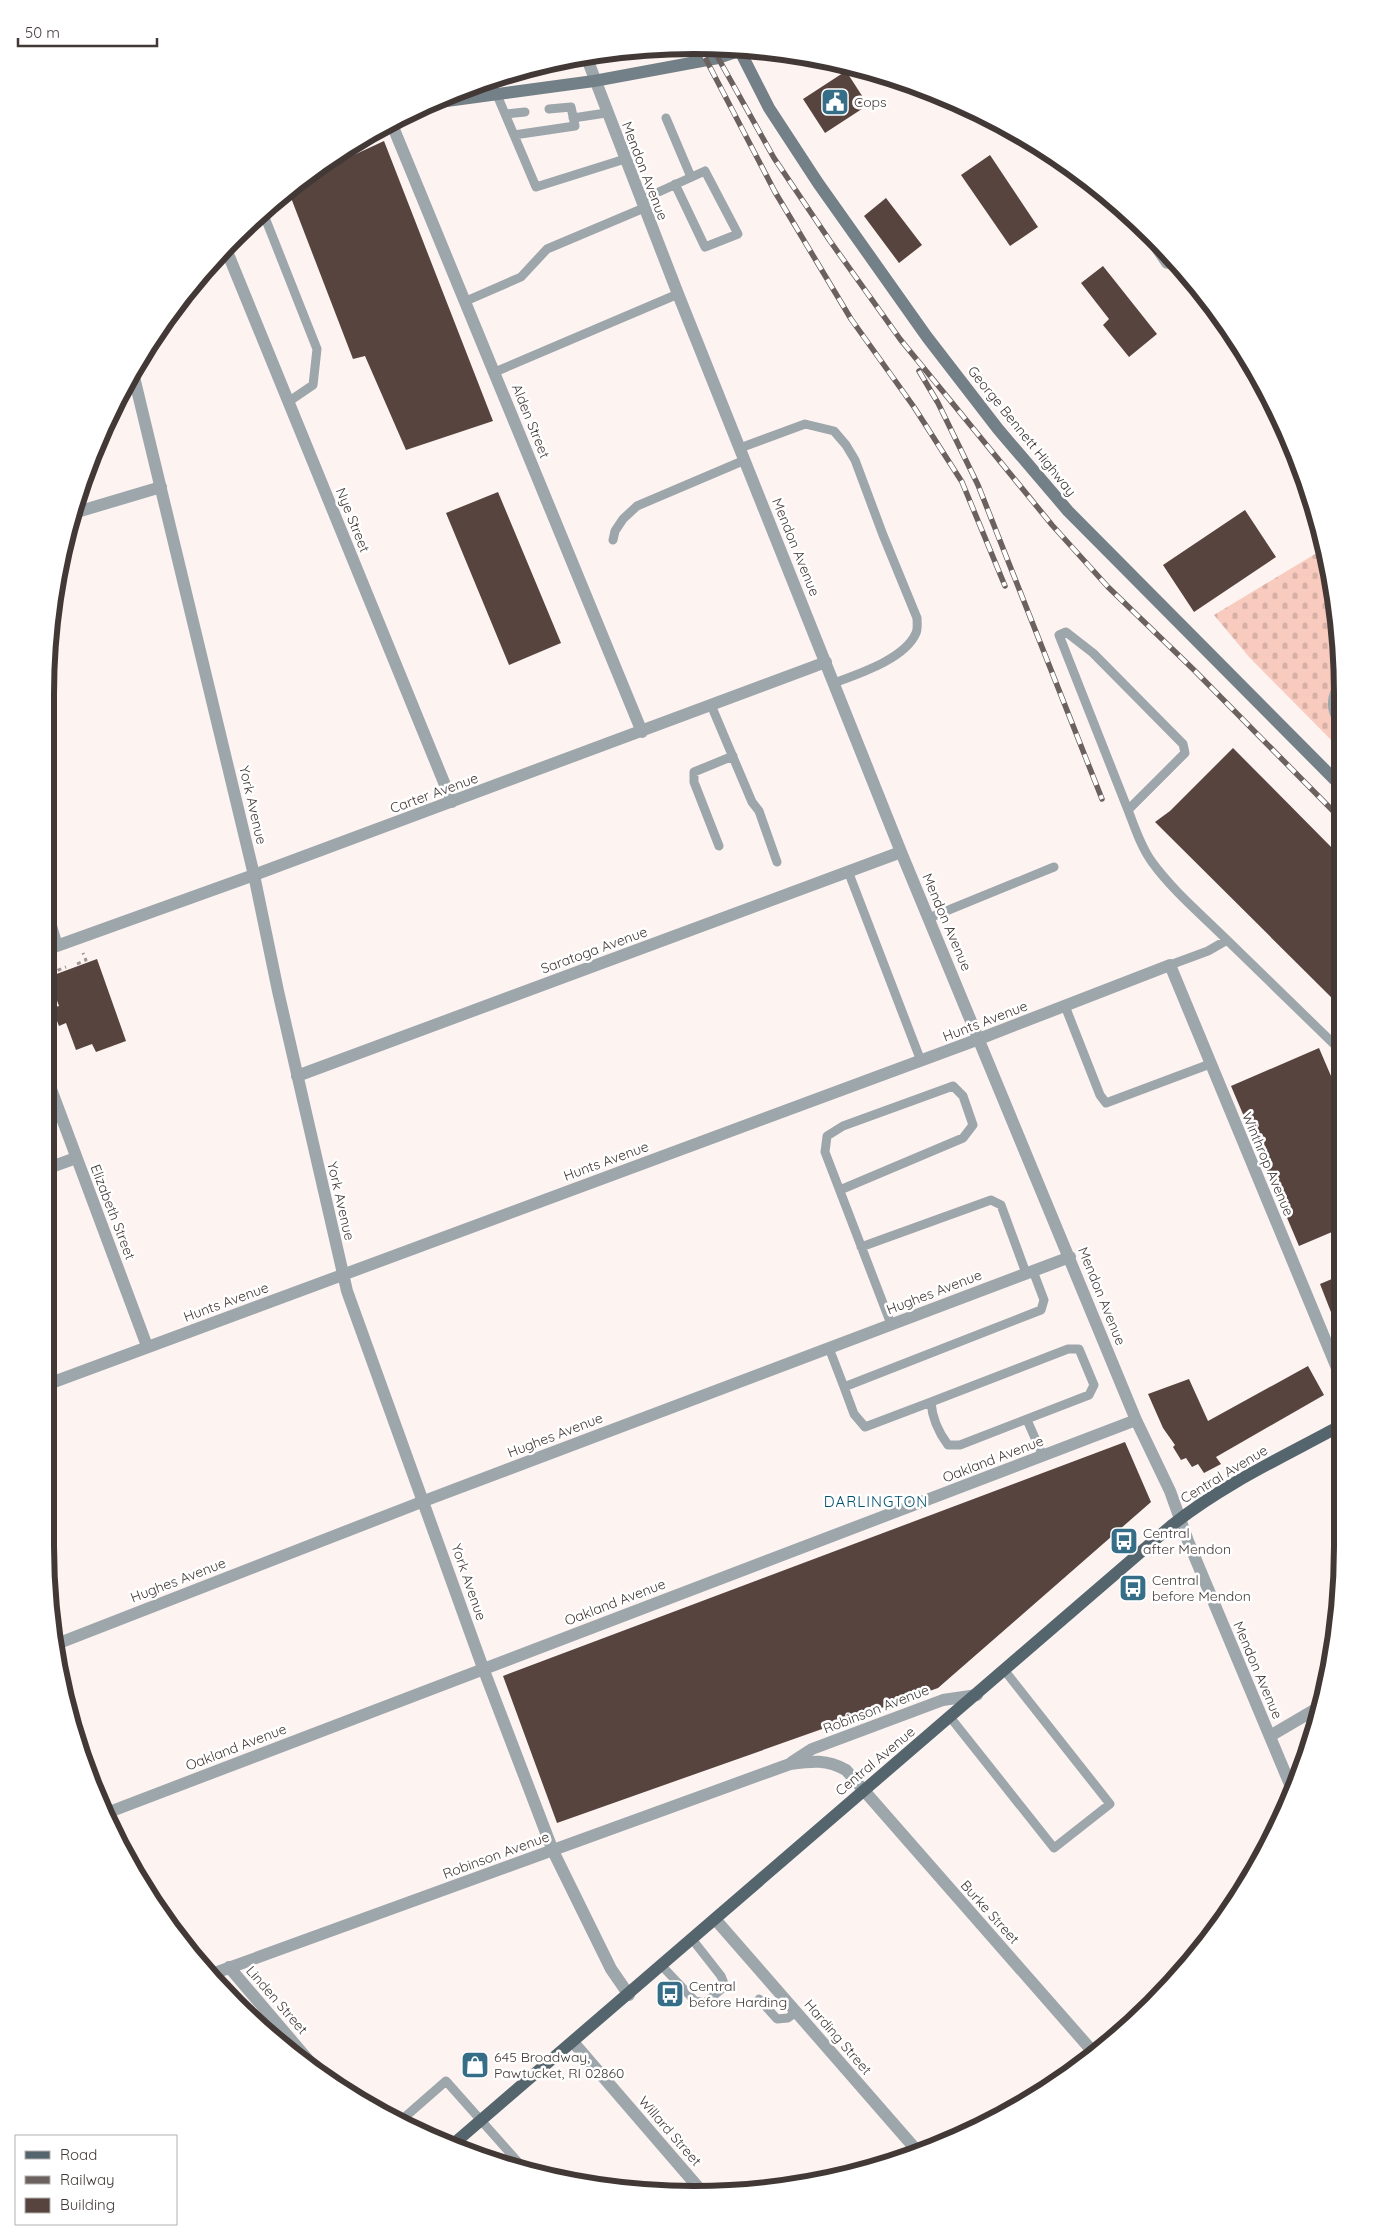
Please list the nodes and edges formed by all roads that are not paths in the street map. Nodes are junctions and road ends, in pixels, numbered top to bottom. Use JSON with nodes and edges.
{"nodes":[{"id":1,"x":725,"y":55,"type":"edge"},
{"id":2,"x":743,"y":56,"type":"edge"},
{"id":3,"x":588,"y":63,"type":"edge"},
{"id":4,"x":594,"y":81,"type":"junction"},
{"id":5,"x":497,"y":94,"type":"junction"},
{"id":6,"x":452,"y":101,"type":"edge"},
{"id":7,"x":550,"y":109,"type":"dead end"},
{"id":8,"x":524,"y":112,"type":"dead end"},
{"id":9,"x":606,"y":113,"type":"junction"},
{"id":10,"x":506,"y":114,"type":"junction"},
{"id":11,"x":573,"y":118,"type":"junction"},
{"id":12,"x":666,"y":118,"type":"dead end"},
{"id":13,"x":394,"y":129,"type":"edge"},
{"id":14,"x":514,"y":135,"type":"junction"},
{"id":15,"x":625,"y":160,"type":"junction"},
{"id":16,"x":691,"y":177,"type":"junction"},
{"id":17,"x":675,"y":184,"type":"junction"},
{"id":18,"x":642,"y":204,"type":"junction"},
{"id":19,"x":266,"y":219,"type":"edge"},
{"id":20,"x":228,"y":255,"type":"edge"},
{"id":21,"x":678,"y":294,"type":"junction"},
{"id":22,"x":466,"y":301,"type":"junction"},
{"id":23,"x":495,"y":372,"type":"junction"},
{"id":24,"x":136,"y":382,"type":"edge"},
{"id":25,"x":288,"y":402,"type":"junction"},
{"id":26,"x":742,"y":454,"type":"junction"},
{"id":27,"x":161,"y":487,"type":"junction"},
{"id":28,"x":81,"y":511,"type":"edge"},
{"id":29,"x":612,"y":540,"type":"dead end"},
{"id":30,"x":826,"y":662,"type":"junction"},
{"id":31,"x":834,"y":683,"type":"junction"},
{"id":32,"x":1334,"y":697,"type":"edge"},
{"id":33,"x":711,"y":705,"type":"junction"},
{"id":34,"x":1334,"y":714,"type":"edge"},
{"id":35,"x":642,"y":732,"type":"junction"},
{"id":36,"x":733,"y":756,"type":"junction"},
{"id":37,"x":1334,"y":779,"type":"edge"},
{"id":38,"x":452,"y":802,"type":"junction"},
{"id":39,"x":1128,"y":810,"type":"junction"},
{"id":40,"x":719,"y":846,"type":"dead end"},
{"id":41,"x":901,"y":852,"type":"junction"},
{"id":42,"x":778,"y":862,"type":"dead end"},
{"id":43,"x":1054,"y":867,"type":"dead end"},
{"id":44,"x":848,"y":872,"type":"junction"},
{"id":45,"x":254,"y":876,"type":"junction"},
{"id":46,"x":929,"y":918,"type":"junction"},
{"id":47,"x":1227,"y":940,"type":"junction"},
{"id":48,"x":54,"y":947,"type":"edge"},
{"id":49,"x":1170,"y":966,"type":"junction"},
{"id":50,"x":1065,"y":1006,"type":"junction"},
{"id":51,"x":979,"y":1039,"type":"junction"},
{"id":52,"x":1334,"y":1044,"type":"edge"},
{"id":53,"x":921,"y":1061,"type":"junction"},
{"id":54,"x":1210,"y":1064,"type":"junction"},
{"id":55,"x":297,"y":1076,"type":"junction"},
{"id":56,"x":54,"y":1099,"type":"edge"},
{"id":57,"x":76,"y":1158,"type":"junction"},
{"id":58,"x":54,"y":1166,"type":"edge"},
{"id":59,"x":840,"y":1190,"type":"junction"},
{"id":60,"x":861,"y":1247,"type":"junction"},
{"id":61,"x":1070,"y":1257,"type":"junction"},
{"id":62,"x":1030,"y":1272,"type":"junction"},
{"id":63,"x":342,"y":1275,"type":"junction"},
{"id":64,"x":891,"y":1324,"type":"junction"},
{"id":65,"x":147,"y":1346,"type":"junction"},
{"id":66,"x":829,"y":1348,"type":"junction"},
{"id":67,"x":1334,"y":1363,"type":"edge"},
{"id":68,"x":54,"y":1382,"type":"edge"},
{"id":69,"x":844,"y":1387,"type":"junction"},
{"id":70,"x":931,"y":1402,"type":"junction"},
{"id":71,"x":1027,"y":1420,"type":"junction"},
{"id":72,"x":1136,"y":1420,"type":"junction"},
{"id":73,"x":1334,"y":1429,"type":"edge"},
{"id":74,"x":1043,"y":1456,"type":"junction"},
{"id":75,"x":424,"y":1501,"type":"junction"},
{"id":76,"x":1181,"y":1518,"type":"junction"},
{"id":77,"x":61,"y":1642,"type":"edge"},
{"id":78,"x":483,"y":1668,"type":"junction"},
{"id":79,"x":1005,"y":1670,"type":"junction"},
{"id":80,"x":977,"y":1695,"type":"junction"},
{"id":81,"x":1312,"y":1711,"type":"edge"},
{"id":82,"x":950,"y":1717,"type":"junction"},
{"id":83,"x":1270,"y":1736,"type":"junction"},
{"id":84,"x":790,"y":1764,"type":"junction"},
{"id":85,"x":1289,"y":1782,"type":"edge"},
{"id":86,"x":862,"y":1791,"type":"junction"},
{"id":87,"x":112,"y":1811,"type":"edge"},
{"id":88,"x":553,"y":1851,"type":"junction"},
{"id":89,"x":715,"y":1920,"type":"junction"},
{"id":90,"x":692,"y":1939,"type":"junction"},
{"id":91,"x":662,"y":1966,"type":"junction"},
{"id":92,"x":228,"y":1968,"type":"junction"},
{"id":93,"x":217,"y":1972,"type":"edge"},
{"id":94,"x":629,"y":1995,"type":"junction"},
{"id":95,"x":759,"y":1999,"type":"dead end"},
{"id":96,"x":796,"y":2012,"type":"junction"},
{"id":97,"x":573,"y":2042,"type":"junction"},
{"id":98,"x":1090,"y":2049,"type":"edge"},
{"id":99,"x":302,"y":2053,"type":"edge"},
{"id":100,"x":405,"y":2117,"type":"edge"},
{"id":101,"x":482,"y":2120,"type":"junction"},
{"id":102,"x":457,"y":2141,"type":"edge"},
{"id":103,"x":914,"y":2147,"type":"edge"},
{"id":104,"x":516,"y":2160,"type":"edge"},
{"id":105,"x":697,"y":2186,"type":"edge"}],
"edges":[{"from":1,"to":4,"type":"main road"},
{"from":2,"to":37,"type":"main road","name":"George Bennett Highway"},
{"from":3,"to":4,"type":"street","name":"Mendon Avenue"},
{"from":4,"to":5,"type":"main road"},
{"from":4,"to":9,"type":"street","name":"Mendon Avenue"},
{"from":5,"to":6,"type":"main road"},
{"from":5,"to":10,"type":"lane"},
{"from":7,"to":11,"type":"lane"},
{"from":8,"to":10,"type":"lane"},
{"from":9,"to":11,"type":"lane"},
{"from":9,"to":15,"type":"street","name":"Mendon Avenue"},
{"from":10,"to":14,"type":"lane"},
{"from":11,"to":14,"type":"lane"},
{"from":12,"to":16,"type":"lane"},
{"from":13,"to":22,"type":"street","name":"Alden Street"},
{"from":14,"to":15,"type":"lane"},
{"from":15,"to":18,"type":"street","name":"Mendon Avenue"},
{"from":16,"to":17,"type":"lane"},
{"from":16,"to":17,"type":"lane"},
{"from":17,"to":18,"type":"lane"},
{"from":18,"to":21,"type":"street","name":"Mendon Avenue"},
{"from":18,"to":22,"type":"lane"},
{"from":19,"to":25,"type":"lane"},
{"from":20,"to":25,"type":"street","name":"Nye Street"},
{"from":21,"to":23,"type":"lane"},
{"from":21,"to":26,"type":"street","name":"Mendon Avenue"},
{"from":22,"to":23,"type":"street","name":"Alden Street"},
{"from":23,"to":35,"type":"street","name":"Alden Street"},
{"from":24,"to":27,"type":"street","name":"York Avenue"},
{"from":25,"to":38,"type":"street","name":"Nye Street"},
{"from":26,"to":29,"type":"lane"},
{"from":26,"to":30,"type":"street","name":"Mendon Avenue"},
{"from":26,"to":31,"type":"lane"},
{"from":27,"to":28,"type":"street"},
{"from":27,"to":45,"type":"street","name":"York Avenue"},
{"from":30,"to":31,"type":"street","name":"Mendon Avenue"},
{"from":30,"to":33,"type":"street","name":"Carter Avenue"},
{"from":31,"to":41,"type":"street","name":"Mendon Avenue"},
{"from":32,"to":34,"type":"lane"},
{"from":33,"to":35,"type":"street","name":"Carter Avenue"},
{"from":33,"to":36,"type":"lane"},
{"from":35,"to":38,"type":"street","name":"Carter Avenue"},
{"from":36,"to":40,"type":"lane"},
{"from":36,"to":42,"type":"lane"},
{"from":38,"to":45,"type":"street","name":"Carter Avenue"},
{"from":39,"to":39,"type":"lane"},
{"from":39,"to":47,"type":"lane"},
{"from":41,"to":44,"type":"street","name":"Saratoga Avenue"},
{"from":41,"to":46,"type":"street","name":"Mendon Avenue"},
{"from":43,"to":46,"type":"lane"},
{"from":44,"to":53,"type":"lane"},
{"from":44,"to":55,"type":"street","name":"Saratoga Avenue"},
{"from":45,"to":48,"type":"street","name":"Carter Avenue"},
{"from":45,"to":55,"type":"street","name":"York Avenue"},
{"from":46,"to":51,"type":"street","name":"Mendon Avenue"},
{"from":47,"to":49,"type":"lane"},
{"from":47,"to":52,"type":"lane"},
{"from":49,"to":50,"type":"street","name":"Hunts Avenue"},
{"from":49,"to":54,"type":"street","name":"Winthrop Avenue"},
{"from":50,"to":51,"type":"street","name":"Hunts Avenue"},
{"from":50,"to":54,"type":"lane"},
{"from":51,"to":53,"type":"street","name":"Hunts Avenue"},
{"from":51,"to":61,"type":"street","name":"Mendon Avenue"},
{"from":53,"to":63,"type":"street","name":"Hunts Avenue"},
{"from":54,"to":67,"type":"street","name":"Winthrop Avenue"},
{"from":55,"to":63,"type":"street","name":"York Avenue"},
{"from":56,"to":57,"type":"street","name":"Elizabeth Street"},
{"from":57,"to":58,"type":"street"},
{"from":57,"to":65,"type":"street","name":"Elizabeth Street"},
{"from":59,"to":59,"type":"lane"},
{"from":59,"to":60,"type":"lane"},
{"from":60,"to":62,"type":"lane"},
{"from":60,"to":64,"type":"lane"},
{"from":61,"to":62,"type":"street","name":"Hughes Avenue"},
{"from":61,"to":72,"type":"street","name":"Mendon Avenue"},
{"from":62,"to":64,"type":"street","name":"Hughes Avenue"},
{"from":62,"to":69,"type":"lane"},
{"from":63,"to":65,"type":"street","name":"Hunts Avenue"},
{"from":63,"to":75,"type":"street","name":"York Avenue"},
{"from":64,"to":66,"type":"street","name":"Hughes Avenue"},
{"from":65,"to":68,"type":"street","name":"Hunts Avenue"},
{"from":66,"to":69,"type":"lane"},
{"from":66,"to":75,"type":"street","name":"Hughes Avenue"},
{"from":69,"to":70,"type":"lane"},
{"from":70,"to":71,"type":"lane"},
{"from":70,"to":71,"type":"lane"},
{"from":71,"to":74,"type":"lane"},
{"from":72,"to":74,"type":"street","name":"Oakland Avenue"},
{"from":72,"to":76,"type":"street","name":"Mendon Avenue"},
{"from":73,"to":76,"type":"main road","name":"Central Avenue"},
{"from":74,"to":78,"type":"street","name":"Oakland Avenue"},
{"from":75,"to":77,"type":"street","name":"Hughes Avenue"},
{"from":75,"to":78,"type":"street","name":"York Avenue"},
{"from":76,"to":79,"type":"main road","name":"Central Avenue"},
{"from":76,"to":83,"type":"street","name":"Mendon Avenue"},
{"from":78,"to":87,"type":"street","name":"Oakland Avenue"},
{"from":78,"to":88,"type":"street","name":"York Avenue"},
{"from":79,"to":80,"type":"main road","name":"Central Avenue"},
{"from":79,"to":82,"type":"lane"},
{"from":80,"to":82,"type":"main road","name":"Central Avenue"},
{"from":80,"to":84,"type":"street","name":"Robinson Avenue"},
{"from":81,"to":83,"type":"street"},
{"from":82,"to":86,"type":"main road","name":"Central Avenue"},
{"from":83,"to":85,"type":"street","name":"Mendon Avenue"},
{"from":84,"to":86,"type":"street","name":"Robinson Avenue"},
{"from":84,"to":88,"type":"street","name":"Robinson Avenue"},
{"from":86,"to":89,"type":"main road","name":"Central Avenue"},
{"from":86,"to":98,"type":"street","name":"Burke Street"},
{"from":88,"to":92,"type":"street","name":"Robinson Avenue"},
{"from":88,"to":94,"type":"street","name":"York Avenue"},
{"from":89,"to":90,"type":"main road","name":"Central Avenue"},
{"from":89,"to":96,"type":"street","name":"Harding Street"},
{"from":90,"to":91,"type":"main road","name":"Central Avenue"},
{"from":90,"to":91,"type":"lane"},
{"from":91,"to":94,"type":"main road","name":"Central Avenue"},
{"from":92,"to":93,"type":"street","name":"Robinson Avenue"},
{"from":92,"to":99,"type":"street","name":"Linden Street"},
{"from":94,"to":97,"type":"main road","name":"Central Avenue"},
{"from":95,"to":96,"type":"lane"},
{"from":96,"to":103,"type":"street","name":"Harding Street"},
{"from":97,"to":101,"type":"main road","name":"Central Avenue"},
{"from":97,"to":105,"type":"street","name":"Willard Street"},
{"from":100,"to":101,"type":"lane"},
{"from":101,"to":102,"type":"main road","name":"Central Avenue"},
{"from":101,"to":104,"type":"lane"}]}
